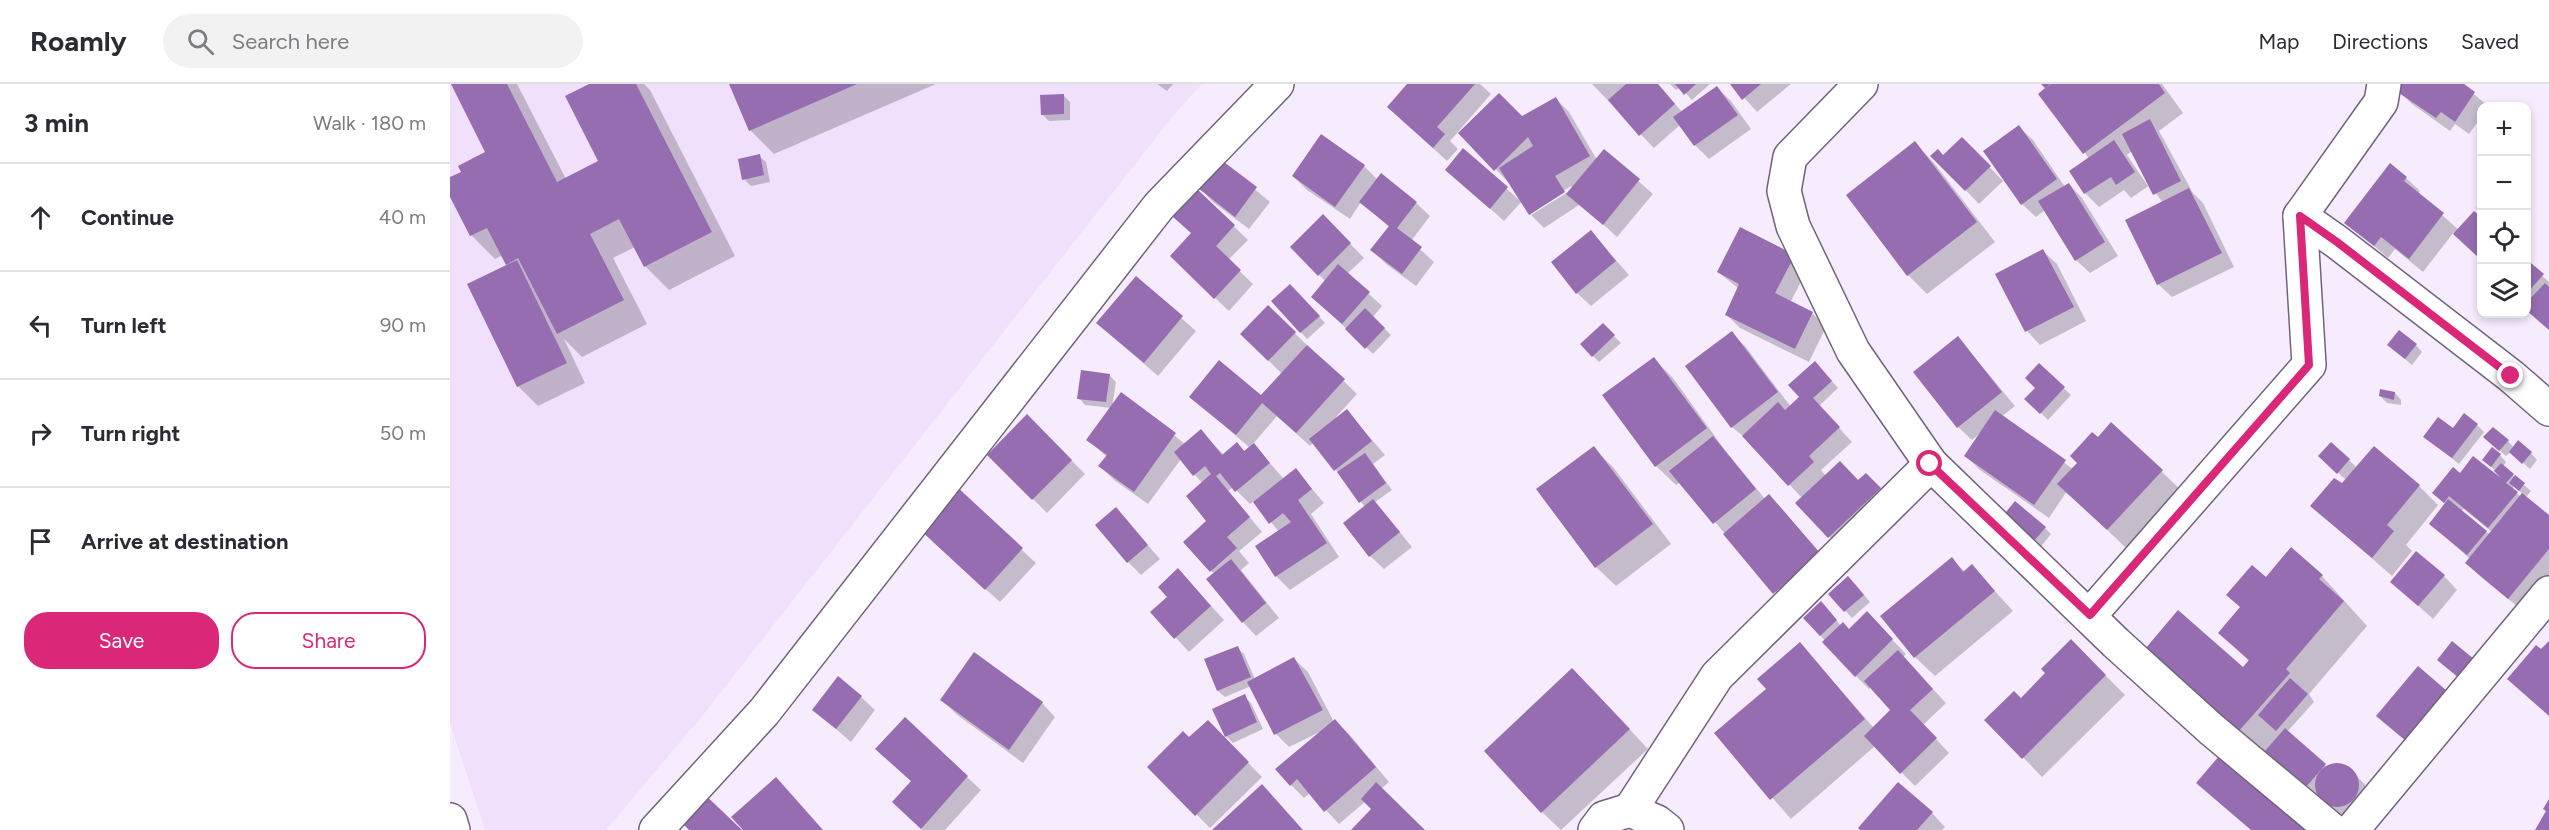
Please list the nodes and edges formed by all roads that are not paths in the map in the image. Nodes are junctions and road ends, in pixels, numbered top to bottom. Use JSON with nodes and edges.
{"nodes":[{"id":1,"x":1277,"y":84,"type":"edge"},
{"id":2,"x":1861,"y":84,"type":"edge"},
{"id":3,"x":2384,"y":84,"type":"edge"},
{"id":4,"x":2300,"y":216,"type":"junction"},
{"id":5,"x":2549,"y":409,"type":"edge"},
{"id":6,"x":1930,"y":464,"type":"junction"},
{"id":7,"x":2549,"y":593,"type":"edge"},
{"id":8,"x":2090,"y":615,"type":"junction"},
{"id":9,"x":1630,"y":810,"type":"junction"},
{"id":10,"x":450,"y":820,"type":"edge"},
{"id":11,"x":453,"y":830,"type":"edge"},
{"id":12,"x":656,"y":830,"type":"edge"},
{"id":13,"x":1595,"y":830,"type":"edge"},
{"id":14,"x":1667,"y":830,"type":"edge"},
{"id":15,"x":2332,"y":830,"type":"edge"},
{"id":16,"x":2352,"y":830,"type":"edge"}],
"edges":[{"from":1,"to":12,"type":"street"},
{"from":2,"to":6,"type":"street"},
{"from":3,"to":4,"type":"street"},
{"from":4,"to":5,"type":"street"},
{"from":4,"to":8,"type":"street"},
{"from":6,"to":8,"type":"street"},
{"from":6,"to":9,"type":"street"},
{"from":7,"to":16,"type":"street"},
{"from":8,"to":15,"type":"street"},
{"from":9,"to":13,"type":"street"},
{"from":9,"to":14,"type":"street"},
{"from":10,"to":11,"type":"street"}]}
